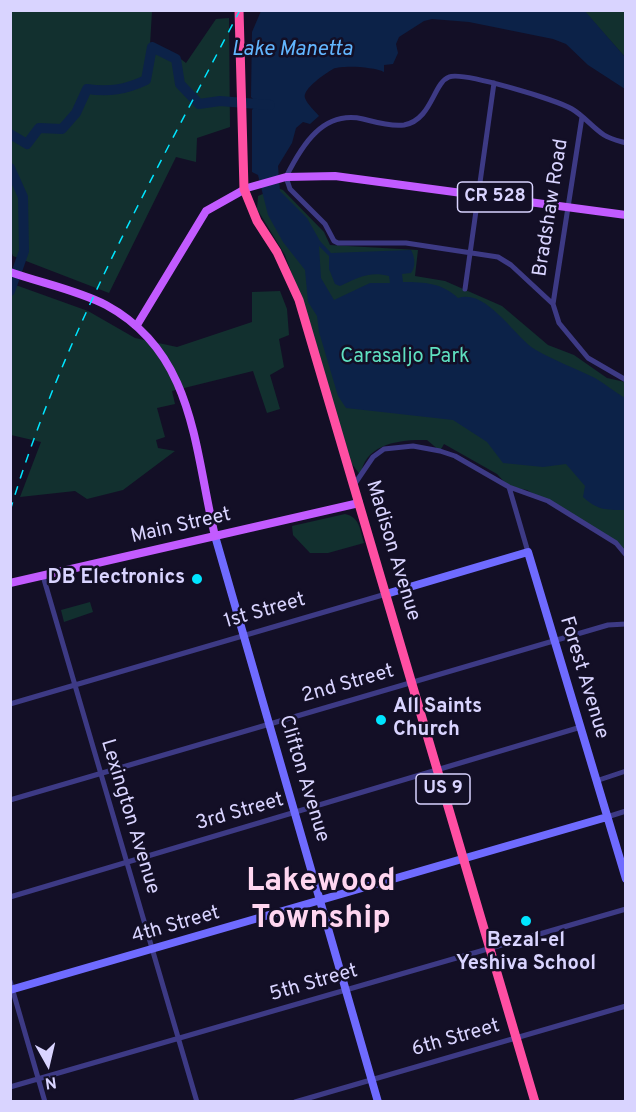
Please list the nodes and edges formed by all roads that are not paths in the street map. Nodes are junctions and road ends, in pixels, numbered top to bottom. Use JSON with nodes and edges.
{"nodes":[{"id":1,"x":239,"y":11,"type":"edge"},
{"id":2,"x":494,"y":83,"type":"junction"},
{"id":3,"x":582,"y":117,"type":"junction"},
{"id":4,"x":626,"y":143,"type":"edge"},
{"id":5,"x":286,"y":177,"type":"junction"},
{"id":6,"x":246,"y":189,"type":"junction"},
{"id":7,"x":477,"y":195,"type":"junction"},
{"id":8,"x":567,"y":207,"type":"junction"},
{"id":9,"x":626,"y":214,"type":"edge"},
{"id":10,"x":470,"y":252,"type":"junction"},
{"id":11,"x":10,"y":272,"type":"edge"},
{"id":12,"x":465,"y":289,"type":"dead end"},
{"id":13,"x":553,"y":304,"type":"junction"},
{"id":14,"x":137,"y":325,"type":"junction"},
{"id":15,"x":626,"y":380,"type":"edge"},
{"id":16,"x":354,"y":487,"type":"junction"},
{"id":17,"x":509,"y":487,"type":"junction"},
{"id":18,"x":359,"y":503,"type":"junction"},
{"id":19,"x":214,"y":536,"type":"junction"},
{"id":20,"x":528,"y":552,"type":"junction"},
{"id":21,"x":626,"y":555,"type":"edge"},
{"id":22,"x":43,"y":576,"type":"junction"},
{"id":23,"x":10,"y":583,"type":"edge"},
{"id":24,"x":386,"y":594,"type":"junction"},
{"id":25,"x":626,"y":624,"type":"edge"},
{"id":26,"x":243,"y":635,"type":"junction"},
{"id":27,"x":555,"y":641,"type":"junction"},
{"id":28,"x":412,"y":683,"type":"junction"},
{"id":29,"x":75,"y":685,"type":"junction"},
{"id":30,"x":10,"y":704,"type":"edge"},
{"id":31,"x":269,"y":724,"type":"junction"},
{"id":32,"x":581,"y":727,"type":"junction"},
{"id":33,"x":626,"y":771,"type":"edge"},
{"id":34,"x":438,"y":772,"type":"junction"},
{"id":35,"x":100,"y":773,"type":"junction"},
{"id":36,"x":596,"y":781,"type":"junction"},
{"id":37,"x":10,"y":800,"type":"edge"},
{"id":38,"x":626,"y":811,"type":"edge"},
{"id":39,"x":295,"y":813,"type":"junction"},
{"id":40,"x":607,"y":817,"type":"junction"},
{"id":41,"x":464,"y":860,"type":"junction"},
{"id":42,"x":127,"y":862,"type":"junction"},
{"id":43,"x":626,"y":879,"type":"edge"},
{"id":44,"x":10,"y":897,"type":"edge"},
{"id":45,"x":322,"y":902,"type":"junction"},
{"id":46,"x":626,"y":909,"type":"edge"},
{"id":47,"x":490,"y":949,"type":"junction"},
{"id":48,"x":153,"y":950,"type":"junction"},
{"id":49,"x":11,"y":987,"type":"edge"},
{"id":50,"x":347,"y":989,"type":"junction"},
{"id":51,"x":626,"y":1006,"type":"edge"},
{"id":52,"x":517,"y":1037,"type":"junction"},
{"id":53,"x":179,"y":1039,"type":"junction"},
{"id":54,"x":372,"y":1078,"type":"junction"},
{"id":55,"x":39,"y":1079,"type":"junction"},
{"id":56,"x":10,"y":1087,"type":"edge"},
{"id":57,"x":45,"y":1101,"type":"edge"},
{"id":58,"x":197,"y":1101,"type":"edge"},
{"id":59,"x":295,"y":1101,"type":"edge"},
{"id":60,"x":378,"y":1101,"type":"edge"},
{"id":61,"x":535,"y":1101,"type":"edge"}],
"edges":[{"from":1,"to":6,"type":"highway","name":"Madison Avenue","number":"US 9"},
{"from":2,"to":3,"type":"street"},
{"from":2,"to":5,"type":"street"},
{"from":2,"to":7,"type":"street"},
{"from":3,"to":4,"type":"street"},
{"from":3,"to":8,"type":"street","name":"Bradshaw Road"},
{"from":5,"to":6,"type":"main road","number":"CR 528"},
{"from":5,"to":7,"type":"main road","number":"CR 528"},
{"from":5,"to":10,"type":"street"},
{"from":6,"to":14,"type":"main road","number":"CR 528"},
{"from":6,"to":16,"type":"highway","name":"Madison Avenue","number":"US 9"},
{"from":7,"to":8,"type":"main road","number":"CR 528"},
{"from":7,"to":10,"type":"street"},
{"from":8,"to":9,"type":"main road","number":"CR 528"},
{"from":8,"to":13,"type":"street","name":"Bradshaw Road"},
{"from":10,"to":12,"type":"street"},
{"from":10,"to":13,"type":"street"},
{"from":11,"to":14,"type":"main road"},
{"from":13,"to":15,"type":"street"},
{"from":14,"to":19,"type":"main road"},
{"from":16,"to":17,"type":"street"},
{"from":16,"to":18,"type":"highway","name":"Madison Avenue","number":"US 9"},
{"from":17,"to":20,"type":"street","name":"Forest Avenue"},
{"from":17,"to":21,"type":"street"},
{"from":18,"to":19,"type":"main road","name":"Main Street"},
{"from":18,"to":24,"type":"highway","name":"Madison Avenue","number":"US 9"},
{"from":19,"to":22,"type":"main road","name":"Main Street"},
{"from":19,"to":26,"type":"street","name":"Clifton Avenue"},
{"from":20,"to":24,"type":"street","name":"1st Street"},
{"from":20,"to":27,"type":"street","name":"Forest Avenue"},
{"from":22,"to":23,"type":"main road","name":"Main Street"},
{"from":22,"to":29,"type":"street","name":"Lexington Avenue"},
{"from":24,"to":26,"type":"street","name":"1st Street"},
{"from":24,"to":28,"type":"highway","name":"Madison Avenue","number":"US 9"},
{"from":25,"to":27,"type":"street","name":"2nd Street"},
{"from":26,"to":29,"type":"street","name":"1st Street"},
{"from":26,"to":31,"type":"street","name":"Clifton Avenue"},
{"from":27,"to":28,"type":"street","name":"2nd Street"},
{"from":27,"to":32,"type":"street","name":"Forest Avenue"},
{"from":28,"to":31,"type":"street","name":"2nd Street"},
{"from":28,"to":34,"type":"highway","name":"Madison Avenue","number":"US 9"},
{"from":29,"to":30,"type":"street","name":"1st Street"},
{"from":29,"to":35,"type":"street","name":"Lexington Avenue"},
{"from":31,"to":35,"type":"street","name":"2nd Street"},
{"from":31,"to":39,"type":"street","name":"Clifton Avenue"},
{"from":32,"to":34,"type":"street","name":"3rd Street"},
{"from":32,"to":36,"type":"street","name":"Forest Avenue"},
{"from":33,"to":36,"type":"street"},
{"from":34,"to":39,"type":"street","name":"3rd Street"},
{"from":34,"to":41,"type":"highway","name":"Madison Avenue","number":"US 9"},
{"from":35,"to":37,"type":"street","name":"2nd Street"},
{"from":35,"to":42,"type":"street","name":"Lexington Avenue"},
{"from":36,"to":40,"type":"street","name":"Forest Avenue"},
{"from":38,"to":40,"type":"street","name":"4th Street"},
{"from":39,"to":42,"type":"street","name":"3rd Street"},
{"from":39,"to":45,"type":"street","name":"Clifton Avenue"},
{"from":40,"to":41,"type":"street","name":"4th Street"},
{"from":40,"to":43,"type":"street","name":"Forest Avenue"},
{"from":41,"to":45,"type":"street","name":"4th Street"},
{"from":41,"to":47,"type":"highway","name":"Madison Avenue","number":"US 9"},
{"from":42,"to":44,"type":"street","name":"3rd Street"},
{"from":42,"to":48,"type":"street","name":"Lexington Avenue"},
{"from":45,"to":48,"type":"street","name":"4th Street"},
{"from":45,"to":50,"type":"street","name":"Clifton Avenue"},
{"from":46,"to":47,"type":"street","name":"5th Street"},
{"from":47,"to":50,"type":"street","name":"5th Street"},
{"from":47,"to":52,"type":"highway","name":"Madison Avenue","number":"US 9"},
{"from":48,"to":49,"type":"street","name":"4th Street"},
{"from":48,"to":53,"type":"street","name":"Lexington Avenue"},
{"from":49,"to":55,"type":"street"},
{"from":50,"to":53,"type":"street","name":"5th Street"},
{"from":50,"to":54,"type":"street","name":"Clifton Avenue"},
{"from":51,"to":52,"type":"street","name":"6th Street"},
{"from":52,"to":54,"type":"street","name":"6th Street"},
{"from":52,"to":61,"type":"highway","name":"Madison Avenue","number":"US 9"},
{"from":53,"to":55,"type":"street","name":"5th Street"},
{"from":53,"to":58,"type":"street","name":"Lexington Avenue"},
{"from":54,"to":59,"type":"street","name":"6th Street"},
{"from":54,"to":60,"type":"street","name":"Clifton Avenue"},
{"from":55,"to":56,"type":"street","name":"5th Street"},
{"from":55,"to":57,"type":"street"}]}
